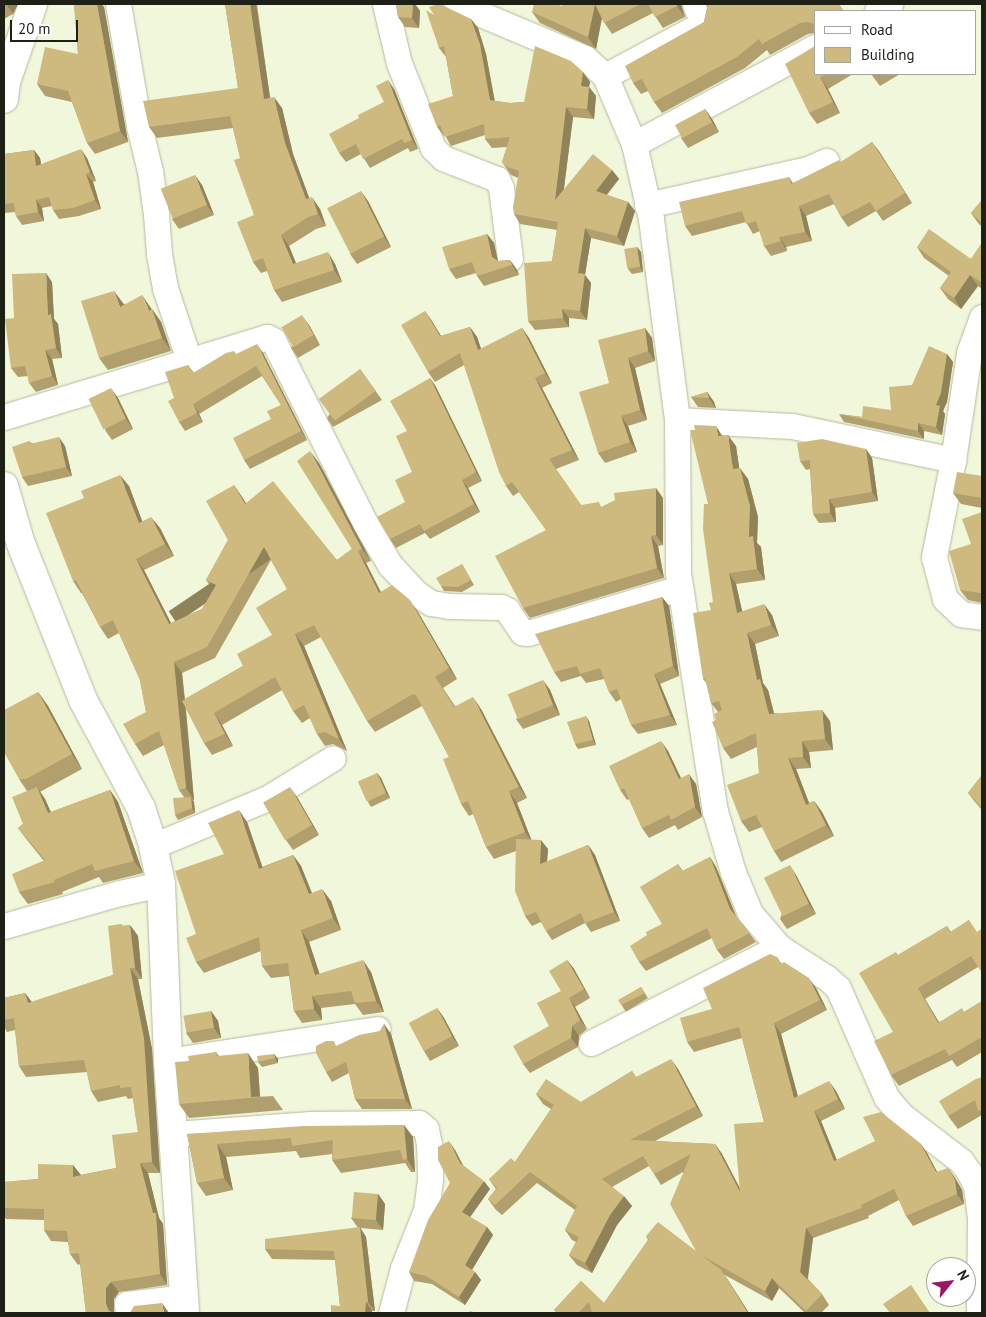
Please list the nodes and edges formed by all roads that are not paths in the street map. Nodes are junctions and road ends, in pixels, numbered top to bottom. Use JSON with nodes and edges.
{"nodes":[{"id":1,"x":33,"y":4,"type":"edge"},
{"id":2,"x":118,"y":4,"type":"edge"},
{"id":3,"x":385,"y":4,"type":"edge"},
{"id":4,"x":457,"y":4,"type":"edge"},
{"id":5,"x":695,"y":4,"type":"edge"},
{"id":6,"x":890,"y":4,"type":"edge"},
{"id":7,"x":879,"y":10,"type":"edge"},
{"id":8,"x":814,"y":48,"type":"edge"},
{"id":9,"x":606,"y":76,"type":"junction"},
{"id":10,"x":4,"y":99,"type":"edge"},
{"id":11,"x":634,"y":144,"type":"junction"},
{"id":12,"x":826,"y":161,"type":"dead end"},
{"id":13,"x":648,"y":205,"type":"junction"},
{"id":14,"x":510,"y":258,"type":"edge"},
{"id":15,"x":982,"y":317,"type":"edge"},
{"id":16,"x":189,"y":360,"type":"junction"},
{"id":17,"x":4,"y":417,"type":"edge"},
{"id":18,"x":676,"y":420,"type":"junction"},
{"id":19,"x":953,"y":460,"type":"junction"},
{"id":20,"x":4,"y":486,"type":"edge"},
{"id":21,"x":680,"y":588,"type":"junction"},
{"id":22,"x":982,"y":617,"type":"edge"},
{"id":23,"x":333,"y":758,"type":"dead end"},
{"id":24,"x":153,"y":846,"type":"junction"},
{"id":25,"x":161,"y":884,"type":"junction"},
{"id":26,"x":4,"y":926,"type":"edge"},
{"id":27,"x":779,"y":947,"type":"junction"},
{"id":28,"x":378,"y":1030,"type":"edge"},
{"id":29,"x":591,"y":1043,"type":"dead end"},
{"id":30,"x":168,"y":1061,"type":"junction"},
{"id":31,"x":174,"y":1134,"type":"junction"},
{"id":32,"x":185,"y":1305,"type":"edge"},
{"id":33,"x":128,"y":1313,"type":"edge"},
{"id":34,"x":391,"y":1313,"type":"edge"},
{"id":35,"x":979,"y":1313,"type":"edge"}],
"edges":[{"from":1,"to":10,"type":"main road"},
{"from":2,"to":16,"type":"street"},
{"from":3,"to":14,"type":"street"},
{"from":4,"to":9,"type":"street"},
{"from":5,"to":9,"type":"street"},
{"from":6,"to":7,"type":"street"},
{"from":8,"to":11,"type":"street"},
{"from":9,"to":11,"type":"street"},
{"from":11,"to":13,"type":"street"},
{"from":12,"to":13,"type":"street"},
{"from":13,"to":18,"type":"street"},
{"from":15,"to":19,"type":"street"},
{"from":16,"to":17,"type":"street"},
{"from":16,"to":21,"type":"street"},
{"from":18,"to":19,"type":"street"},
{"from":18,"to":21,"type":"street"},
{"from":19,"to":22,"type":"street"},
{"from":20,"to":24,"type":"main road"},
{"from":21,"to":27,"type":"street"},
{"from":23,"to":24,"type":"street"},
{"from":24,"to":25,"type":"main road"},
{"from":25,"to":26,"type":"street"},
{"from":25,"to":30,"type":"main road"},
{"from":27,"to":29,"type":"street"},
{"from":27,"to":35,"type":"street"},
{"from":28,"to":30,"type":"street"},
{"from":30,"to":31,"type":"main road"},
{"from":31,"to":32,"type":"main road"},
{"from":31,"to":34,"type":"street"},
{"from":32,"to":33,"type":"street"}]}
